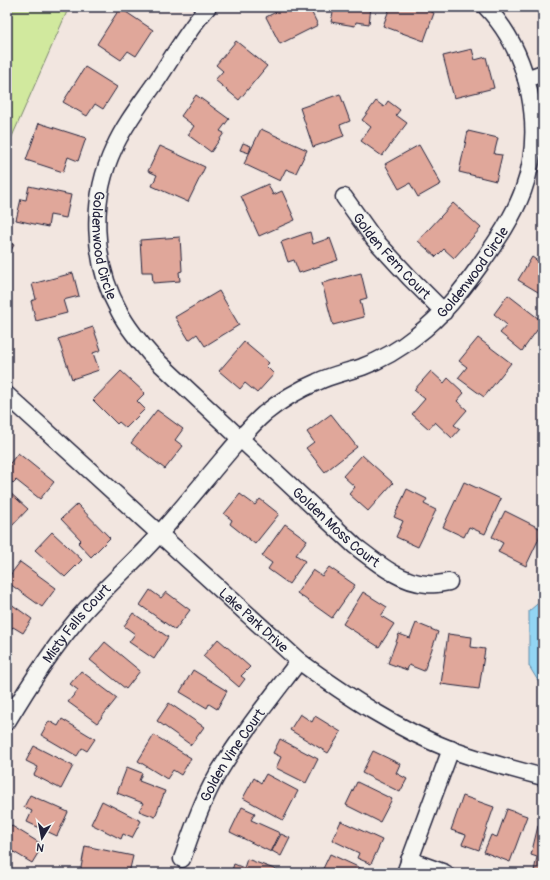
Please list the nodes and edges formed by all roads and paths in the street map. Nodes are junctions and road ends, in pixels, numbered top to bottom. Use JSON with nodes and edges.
{"nodes":[{"id":1,"x":208,"y":7,"type":"edge"},
{"id":2,"x":486,"y":7,"type":"edge"},
{"id":3,"x":543,"y":73,"type":"edge"},
{"id":4,"x":526,"y":79,"type":"junction"},
{"id":5,"x":344,"y":197,"type":"dead end"},
{"id":6,"x":444,"y":312,"type":"junction"},
{"id":7,"x":10,"y":403,"type":"edge"},
{"id":8,"x":240,"y":438,"type":"junction"},
{"id":9,"x":159,"y":534,"type":"junction"},
{"id":10,"x":449,"y":582,"type":"dead end"},
{"id":11,"x":299,"y":661,"type":"junction"},
{"id":12,"x":7,"y":722,"type":"edge"},
{"id":13,"x":451,"y":750,"type":"junction"},
{"id":14,"x":543,"y":777,"type":"edge"},
{"id":15,"x":182,"y":859,"type":"dead end"},
{"id":16,"x":407,"y":866,"type":"edge"},
{"id":17,"x":445,"y":873,"type":"edge"}],
"edges":[{"from":1,"to":8,"type":"street","name":"Goldenwood Circle"},
{"from":2,"to":4,"type":"street","name":"Goldenwood Circle"},
{"from":3,"to":4,"type":"street"},
{"from":4,"to":6,"type":"street","name":"Goldenwood Circle"},
{"from":5,"to":6,"type":"street","name":"Golden Fern Court"},
{"from":6,"to":8,"type":"street","name":"Goldenwood Circle"},
{"from":7,"to":9,"type":"street","name":"Lake Park Drive"},
{"from":8,"to":9,"type":"street","name":"Goldenwood Circle"},
{"from":8,"to":10,"type":"street","name":"Golden Moss Court"},
{"from":9,"to":11,"type":"street","name":"Lake Park Drive"},
{"from":9,"to":12,"type":"street","name":"Misty Falls Court"},
{"from":11,"to":13,"type":"street","name":"Lake Park Drive"},
{"from":11,"to":15,"type":"street","name":"Golden Vine Court"},
{"from":13,"to":14,"type":"street","name":"Lake Park Drive"},
{"from":13,"to":16,"type":"street"},
{"from":16,"to":17,"type":"street"}]}
